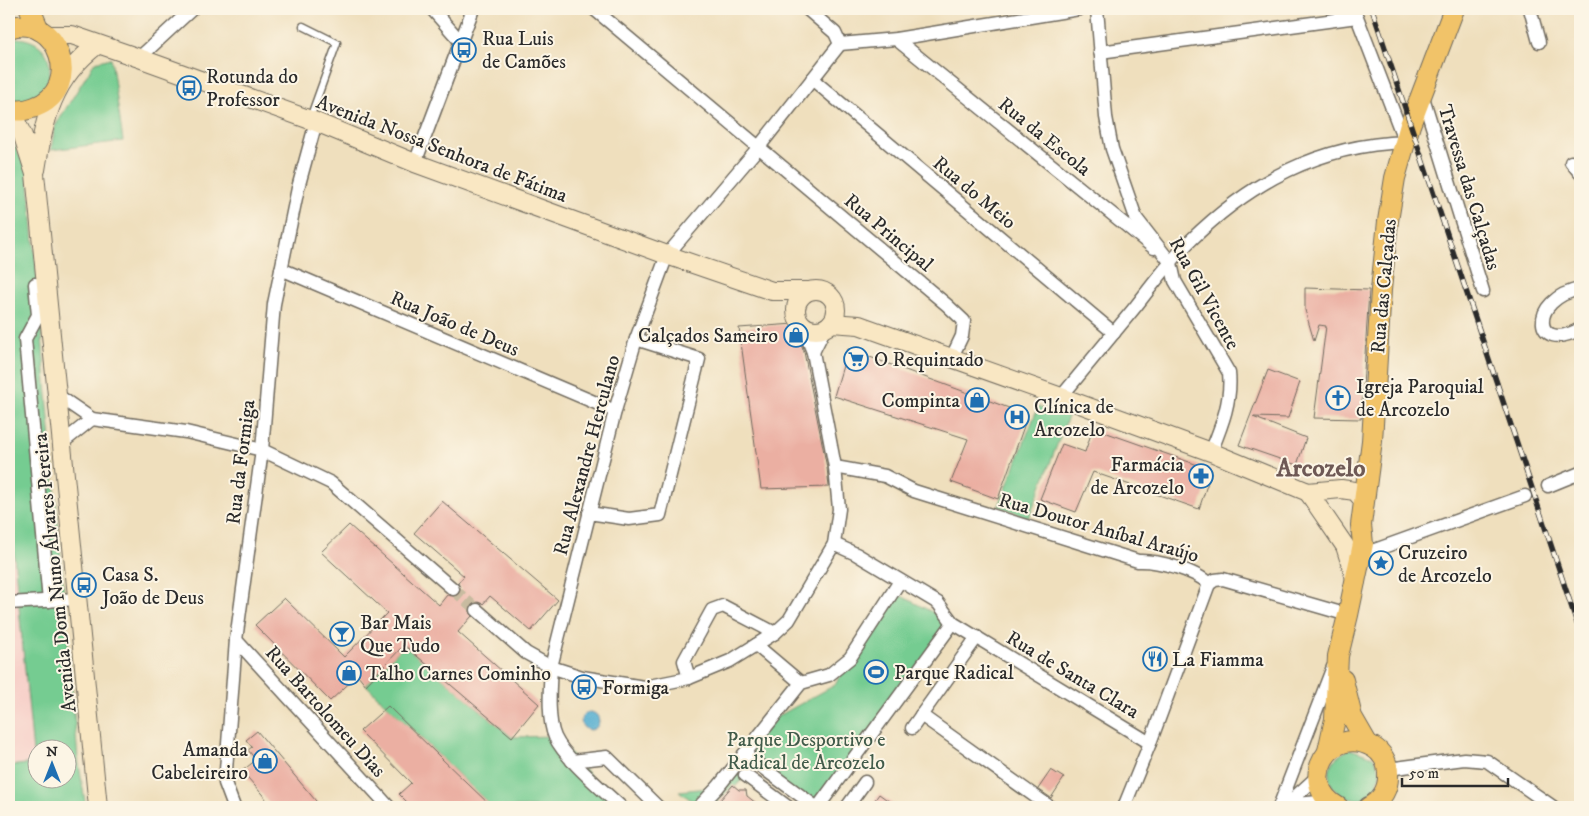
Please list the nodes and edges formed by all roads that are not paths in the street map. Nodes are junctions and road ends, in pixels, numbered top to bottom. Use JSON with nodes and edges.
{"nodes":[{"id":1,"x":192,"y":9,"type":"edge"},
{"id":2,"x":432,"y":9,"type":"edge"},
{"id":3,"x":472,"y":9,"type":"edge"},
{"id":4,"x":594,"y":9,"type":"edge"},
{"id":5,"x":807,"y":9,"type":"edge"},
{"id":6,"x":1078,"y":9,"type":"edge"},
{"id":7,"x":1097,"y":9,"type":"edge"},
{"id":8,"x":1530,"y":9,"type":"edge"},
{"id":9,"x":1454,"y":10,"type":"edge"},
{"id":10,"x":36,"y":19,"type":"edge"},
{"id":11,"x":302,"y":26,"type":"dead end"},
{"id":12,"x":9,"y":28,"type":"edge"},
{"id":13,"x":896,"y":39,"type":"junction"},
{"id":14,"x":461,"y":42,"type":"junction"},
{"id":15,"x":1539,"y":42,"type":"dead end"},
{"id":16,"x":97,"y":44,"type":"junction"},
{"id":17,"x":840,"y":44,"type":"junction"},
{"id":18,"x":1100,"y":52,"type":"junction"},
{"id":19,"x":139,"y":58,"type":"junction"},
{"id":20,"x":812,"y":79,"type":"junction"},
{"id":21,"x":55,"y":92,"type":"junction"},
{"id":22,"x":1422,"y":94,"type":"junction"},
{"id":23,"x":10,"y":110,"type":"edge"},
{"id":24,"x":313,"y":121,"type":"junction"},
{"id":25,"x":1405,"y":142,"type":"junction"},
{"id":26,"x":758,"y":148,"type":"junction"},
{"id":27,"x":1570,"y":162,"type":"dead end"},
{"id":28,"x":415,"y":163,"type":"junction"},
{"id":29,"x":1580,"y":173,"type":"edge"},
{"id":30,"x":35,"y":174,"type":"junction"},
{"id":31,"x":667,"y":255,"type":"junction"},
{"id":32,"x":1171,"y":262,"type":"junction"},
{"id":33,"x":281,"y":269,"type":"junction"},
{"id":34,"x":35,"y":284,"type":"dead end"},
{"id":35,"x":1580,"y":290,"type":"edge"},
{"id":36,"x":772,"y":291,"type":"junction"},
{"id":37,"x":808,"y":291,"type":"junction"},
{"id":38,"x":1483,"y":291,"type":"dead end"},
{"id":39,"x":835,"y":302,"type":"junction"},
{"id":40,"x":800,"y":321,"type":"junction"},
{"id":41,"x":858,"y":325,"type":"junction"},
{"id":42,"x":828,"y":326,"type":"junction"},
{"id":43,"x":1580,"y":329,"type":"edge"},
{"id":44,"x":1114,"y":333,"type":"junction"},
{"id":45,"x":636,"y":339,"type":"junction"},
{"id":46,"x":813,"y":352,"type":"junction"},
{"id":47,"x":951,"y":359,"type":"junction"},
{"id":48,"x":57,"y":395,"type":"junction"},
{"id":49,"x":1061,"y":397,"type":"junction"},
{"id":50,"x":615,"y":411,"type":"junction"},
{"id":51,"x":92,"y":419,"type":"junction"},
{"id":52,"x":62,"y":443,"type":"junction"},
{"id":53,"x":262,"y":450,"type":"junction"},
{"id":54,"x":1211,"y":452,"type":"junction"},
{"id":55,"x":835,"y":467,"type":"junction"},
{"id":56,"x":1369,"y":472,"type":"junction"},
{"id":57,"x":1580,"y":473,"type":"edge"},
{"id":58,"x":1548,"y":486,"type":"dead end"},
{"id":59,"x":1341,"y":489,"type":"junction"},
{"id":60,"x":1308,"y":492,"type":"junction"},
{"id":61,"x":1525,"y":496,"type":"dead end"},
{"id":62,"x":1364,"y":501,"type":"junction"},
{"id":63,"x":589,"y":513,"type":"junction"},
{"id":64,"x":1332,"y":526,"type":"junction"},
{"id":65,"x":1361,"y":526,"type":"junction"},
{"id":66,"x":834,"y":544,"type":"junction"},
{"id":67,"x":1361,"y":556,"type":"junction"},
{"id":68,"x":1356,"y":580,"type":"junction"},
{"id":69,"x":900,"y":582,"type":"junction"},
{"id":70,"x":1208,"y":584,"type":"junction"},
{"id":71,"x":453,"y":589,"type":"tunnel mouth"},
{"id":72,"x":78,"y":599,"type":"junction"},
{"id":73,"x":49,"y":601,"type":"junction"},
{"id":74,"x":9,"y":603,"type":"edge"},
{"id":75,"x":477,"y":610,"type":"tunnel mouth"},
{"id":76,"x":1348,"y":614,"type":"junction"},
{"id":77,"x":953,"y":623,"type":"junction"},
{"id":78,"x":775,"y":633,"type":"junction"},
{"id":79,"x":976,"y":637,"type":"junction"},
{"id":80,"x":236,"y":640,"type":"junction"},
{"id":81,"x":756,"y":645,"type":"junction"},
{"id":82,"x":1338,"y":656,"type":"junction"},
{"id":83,"x":551,"y":667,"type":"junction"},
{"id":84,"x":689,"y":678,"type":"junction"},
{"id":85,"x":800,"y":684,"type":"junction"},
{"id":86,"x":921,"y":715,"type":"junction"},
{"id":87,"x":912,"y":728,"type":"dead end"},
{"id":88,"x":1150,"y":743,"type":"junction"},
{"id":89,"x":1367,"y":744,"type":"junction"},
{"id":90,"x":1328,"y":751,"type":"junction"},
{"id":91,"x":744,"y":754,"type":"junction"},
{"id":92,"x":572,"y":762,"type":"junction"},
{"id":93,"x":1388,"y":769,"type":"junction"},
{"id":94,"x":746,"y":775,"type":"dead end"},
{"id":95,"x":1318,"y":776,"type":"junction"},
{"id":96,"x":866,"y":782,"type":"dead end"},
{"id":97,"x":1333,"y":804,"type":"edge"},
{"id":98,"x":1374,"y":805,"type":"edge"},
{"id":99,"x":1283,"y":806,"type":"edge"},
{"id":100,"x":98,"y":807,"type":"edge"},
{"id":101,"x":234,"y":807,"type":"edge"},
{"id":102,"x":389,"y":807,"type":"edge"},
{"id":103,"x":621,"y":807,"type":"edge"},
{"id":104,"x":658,"y":807,"type":"edge"},
{"id":105,"x":699,"y":807,"type":"edge"},
{"id":106,"x":788,"y":807,"type":"edge"},
{"id":107,"x":817,"y":807,"type":"edge"},
{"id":108,"x":847,"y":807,"type":"edge"},
{"id":109,"x":1050,"y":807,"type":"edge"},
{"id":110,"x":1124,"y":807,"type":"edge"},
{"id":111,"x":1553,"y":807,"type":"edge"}],
"edges":[{"from":1,"to":19,"type":"street"},
{"from":2,"to":14,"type":"street"},
{"from":3,"to":14,"type":"street"},
{"from":4,"to":26,"type":"street"},
{"from":5,"to":17,"type":"street"},
{"from":6,"to":13,"type":"street"},
{"from":7,"to":18,"type":"street","name":"Rua Gil Vicente"},
{"from":8,"to":15,"type":"street"},
{"from":9,"to":22,"type":"main road","name":"Rua das Calçadas"},
{"from":10,"to":12,"type":"main road"},
{"from":10,"to":16,"type":"street","name":"Avenida Nossa Senhora de Fátima"},
{"from":10,"to":21,"type":"main road"},
{"from":11,"to":24,"type":"lane"},
{"from":13,"to":17,"type":"street"},
{"from":13,"to":32,"type":"street","name":"Rua da Escola"},
{"from":14,"to":28,"type":"street"},
{"from":16,"to":19,"type":"street","name":"Avenida Nossa Senhora de Fátima"},
{"from":16,"to":21,"type":"street"},
{"from":17,"to":20,"type":"street"},
{"from":18,"to":25,"type":"street"},
{"from":18,"to":32,"type":"street","name":"Rua Gil Vicente"},
{"from":19,"to":24,"type":"street","name":"Avenida Nossa Senhora de Fátima"},
{"from":20,"to":26,"type":"street"},
{"from":20,"to":44,"type":"street","name":"Rua do Meio"},
{"from":21,"to":23,"type":"main road"},
{"from":21,"to":30,"type":"street"},
{"from":22,"to":25,"type":"main road","name":"Rua das Calçadas"},
{"from":22,"to":38,"type":"street","name":"Travessa das Calçadas"},
{"from":23,"to":30,"type":"street"},
{"from":24,"to":28,"type":"street","name":"Avenida Nossa Senhora de Fátima"},
{"from":24,"to":33,"type":"street","name":"Rua da Formiga"},
{"from":25,"to":32,"type":"street"},
{"from":25,"to":56,"type":"main road","name":"Rua das Calçadas"},
{"from":26,"to":31,"type":"street"},
{"from":26,"to":47,"type":"street","name":"Rua Principal"},
{"from":27,"to":29,"type":"street"},
{"from":28,"to":31,"type":"street","name":"Avenida Nossa Senhora de Fátima"},
{"from":30,"to":48,"type":"street","name":"Avenida Dom Nuno Álvares Pereira"},
{"from":31,"to":36,"type":"street","name":"Avenida Nossa Senhora de Fátima"},
{"from":31,"to":45,"type":"street","name":"Rua Alexandre Herculano"},
{"from":32,"to":44,"type":"street"},
{"from":32,"to":54,"type":"street","name":"Rua Gil Vicente"},
{"from":33,"to":50,"type":"street","name":"Rua João de Deus"},
{"from":33,"to":53,"type":"street","name":"Rua da Formiga"},
{"from":34,"to":73,"type":"street"},
{"from":35,"to":43,"type":"street"},
{"from":36,"to":37,"type":"street","name":"Avenida Nossa Senhora de Fátima"},
{"from":36,"to":40,"type":"street","name":"Avenida Nossa Senhora de Fátima"},
{"from":37,"to":39,"type":"street"},
{"from":37,"to":40,"type":"street"},
{"from":39,"to":41,"type":"street"},
{"from":39,"to":42,"type":"street"},
{"from":40,"to":42,"type":"street"},
{"from":40,"to":46,"type":"street"},
{"from":41,"to":42,"type":"street"},
{"from":41,"to":47,"type":"street"},
{"from":42,"to":46,"type":"street"},
{"from":44,"to":49,"type":"street"},
{"from":45,"to":50,"type":"street","name":"Rua Alexandre Herculano"},
{"from":45,"to":63,"type":"street"},
{"from":46,"to":55,"type":"street"},
{"from":47,"to":49,"type":"street"},
{"from":48,"to":51,"type":"street"},
{"from":48,"to":52,"type":"street","name":"Avenida Dom Nuno Álvares Pereira"},
{"from":49,"to":54,"type":"street"},
{"from":50,"to":63,"type":"street","name":"Rua Alexandre Herculano"},
{"from":51,"to":52,"type":"street"},
{"from":51,"to":53,"type":"street"},
{"from":52,"to":72,"type":"street","name":"Avenida Dom Nuno Álvares Pereira"},
{"from":53,"to":71,"type":"street"},
{"from":53,"to":80,"type":"street","name":"Rua da Formiga"},
{"from":54,"to":60,"type":"street"},
{"from":55,"to":66,"type":"street"},
{"from":55,"to":70,"type":"street","name":"Rua Doutor Aníbal Araújo"},
{"from":56,"to":59,"type":"street"},
{"from":56,"to":62,"type":"main road","name":"Rua das Calçadas"},
{"from":57,"to":58,"type":"street"},
{"from":59,"to":60,"type":"street"},
{"from":59,"to":62,"type":"street"},
{"from":59,"to":64,"type":"street"},
{"from":60,"to":64,"type":"street"},
{"from":61,"to":67,"type":"street"},
{"from":62,"to":65,"type":"main road","name":"Rua das Calçadas"},
{"from":63,"to":83,"type":"street","name":"Rua Alexandre Herculano"},
{"from":64,"to":65,"type":"street"},
{"from":64,"to":68,"type":"street"},
{"from":65,"to":67,"type":"main road","name":"Rua das Calçadas"},
{"from":66,"to":69,"type":"street","name":"Rua de Santa Clara"},
{"from":66,"to":78,"type":"street"},
{"from":67,"to":68,"type":"main road","name":"Rua das Calçadas"},
{"from":68,"to":76,"type":"main road","name":"Rua das Calçadas"},
{"from":69,"to":77,"type":"street","name":"Rua de Santa Clara"},
{"from":69,"to":85,"type":"street"},
{"from":70,"to":76,"type":"street"},
{"from":70,"to":88,"type":"street","name":"Rua Doutor Aníbal Araújo"},
{"from":72,"to":73,"type":"street"},
{"from":72,"to":100,"type":"street","name":"Avenida Dom Nuno Álvares Pereira"},
{"from":73,"to":74,"type":"street"},
{"from":75,"to":83,"type":"street"},
{"from":76,"to":82,"type":"main road","name":"Rua das Calçadas"},
{"from":77,"to":79,"type":"street","name":"Rua de Santa Clara"},
{"from":77,"to":107,"type":"street"},
{"from":78,"to":81,"type":"street"},
{"from":78,"to":84,"type":"street"},
{"from":79,"to":86,"type":"street","name":"Rua de Santa Clara"},
{"from":79,"to":88,"type":"street","name":"Rua de Santa Clara"},
{"from":80,"to":101,"type":"street","name":"Rua da Formiga"},
{"from":80,"to":102,"type":"street","name":"Rua Bartolomeu Dias"},
{"from":81,"to":84,"type":"street"},
{"from":81,"to":85,"type":"street"},
{"from":82,"to":89,"type":"main road","name":"Rua das Calçadas"},
{"from":82,"to":90,"type":"main road","name":"Rua das Calçadas"},
{"from":82,"to":99,"type":"street"},
{"from":83,"to":84,"type":"street"},
{"from":83,"to":92,"type":"street","name":"Rua Alexandre Herculano"},
{"from":85,"to":91,"type":"street"},
{"from":86,"to":87,"type":"street","name":"Rua de Santa Clara"},
{"from":86,"to":109,"type":"street"},
{"from":88,"to":110,"type":"street","name":"Rua Doutor Aníbal Araújo"},
{"from":89,"to":90,"type":"main road"},
{"from":89,"to":93,"type":"main road","name":"Rua das Calçadas"},
{"from":90,"to":95,"type":"main road","name":"Rua das Calçadas"},
{"from":91,"to":105,"type":"street"},
{"from":91,"to":107,"type":"street"},
{"from":92,"to":103,"type":"street","name":"Rua Alexandre Herculano"},
{"from":92,"to":104,"type":"street"},
{"from":93,"to":98,"type":"main road"},
{"from":93,"to":111,"type":"street"},
{"from":94,"to":106,"type":"street"},
{"from":95,"to":97,"type":"main road"},
{"from":95,"to":99,"type":"street"},
{"from":96,"to":108,"type":"street"},
{"from":97,"to":99,"type":"street"}]}
